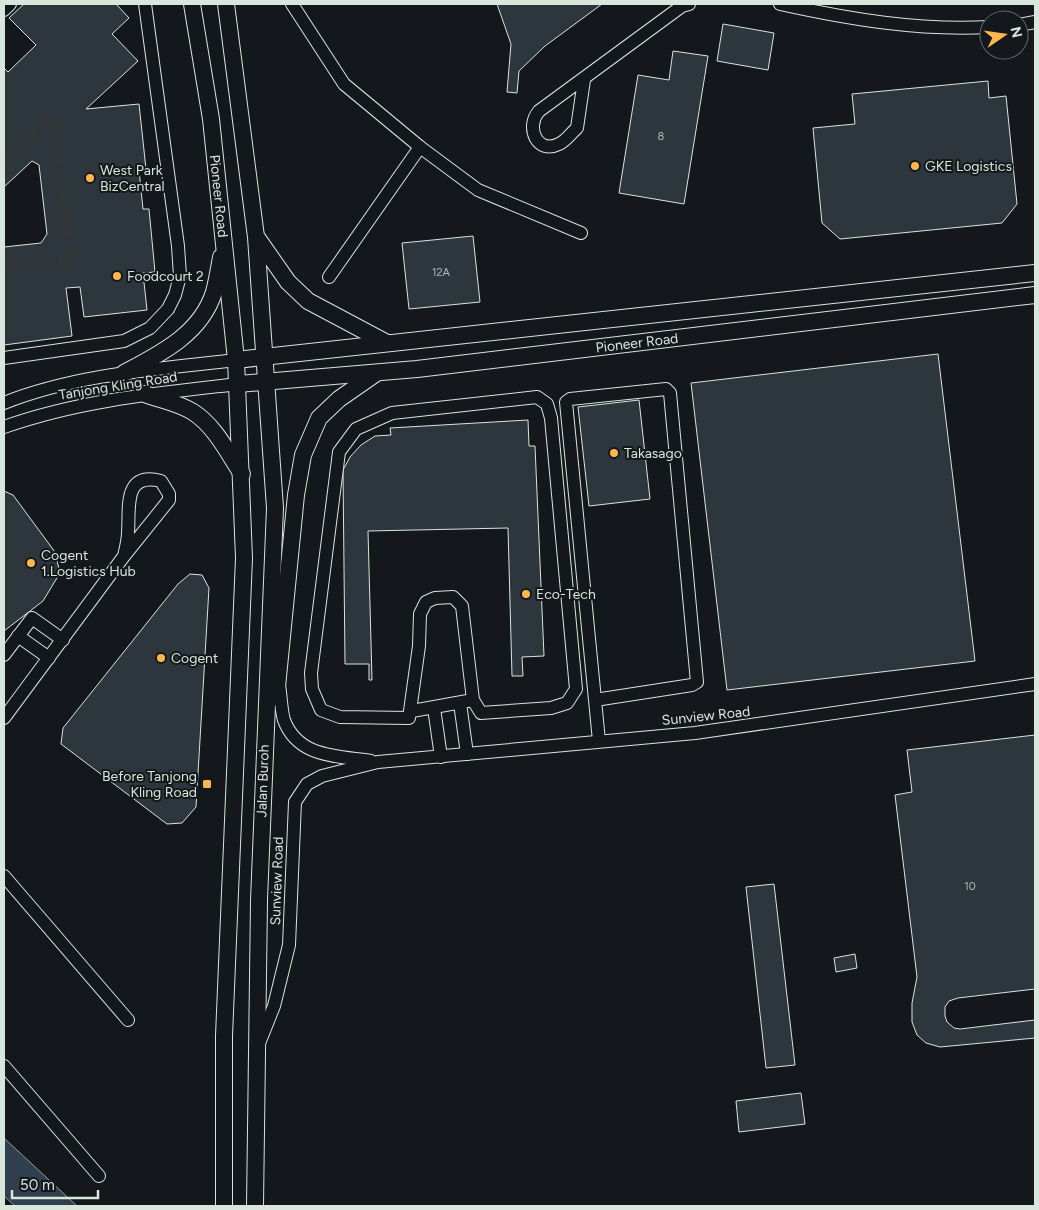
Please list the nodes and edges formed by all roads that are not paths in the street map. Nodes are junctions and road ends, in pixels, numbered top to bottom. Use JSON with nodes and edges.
{"nodes":[{"id":1,"x":10,"y":4,"type":"edge"},
{"id":2,"x":146,"y":4,"type":"edge"},
{"id":3,"x":192,"y":4,"type":"edge"},
{"id":4,"x":226,"y":4,"type":"edge"},
{"id":5,"x":292,"y":4,"type":"edge"},
{"id":6,"x":689,"y":4,"type":"edge"},
{"id":7,"x":780,"y":4,"type":"edge"},
{"id":8,"x":4,"y":10,"type":"edge"},
{"id":9,"x":979,"y":27,"type":"edge"},
{"id":10,"x":584,"y":80,"type":"junction"},
{"id":11,"x":420,"y":147,"type":"junction"},
{"id":12,"x":581,"y":233,"type":"dead end"},
{"id":13,"x":256,"y":237,"type":"junction"},
{"id":14,"x":224,"y":243,"type":"junction"},
{"id":15,"x":1035,"y":273,"type":"edge"},
{"id":16,"x":329,"y":276,"type":"dead end"},
{"id":17,"x":1035,"y":295,"type":"edge"},
{"id":18,"x":388,"y":344,"type":"junction"},
{"id":19,"x":265,"y":357,"type":"junction"},
{"id":20,"x":4,"y":358,"type":"edge"},
{"id":21,"x":236,"y":360,"type":"junction"},
{"id":22,"x":124,"y":373,"type":"junction"},
{"id":23,"x":375,"y":373,"type":"junction"},
{"id":24,"x":267,"y":381,"type":"junction"},
{"id":25,"x":238,"y":384,"type":"junction"},
{"id":26,"x":145,"y":394,"type":"junction"},
{"id":27,"x":4,"y":403,"type":"edge"},
{"id":28,"x":4,"y":427,"type":"edge"},
{"id":29,"x":242,"y":474,"type":"junction"},
{"id":30,"x":124,"y":556,"type":"junction"},
{"id":31,"x":18,"y":636,"type":"junction"},
{"id":32,"x":63,"y":640,"type":"junction"},
{"id":33,"x":4,"y":655,"type":"edge"},
{"id":34,"x":49,"y":658,"type":"junction"},
{"id":35,"x":279,"y":681,"type":"junction"},
{"id":36,"x":1035,"y":684,"type":"edge"},
{"id":37,"x":473,"y":700,"type":"junction"},
{"id":38,"x":595,"y":700,"type":"junction"},
{"id":39,"x":460,"y":703,"type":"junction"},
{"id":40,"x":434,"y":708,"type":"junction"},
{"id":41,"x":412,"y":711,"type":"junction"},
{"id":42,"x":4,"y":718,"type":"edge"},
{"id":43,"x":599,"y":741,"type":"junction"},
{"id":44,"x":467,"y":754,"type":"junction"},
{"id":45,"x":441,"y":757,"type":"junction"},
{"id":46,"x":378,"y":762,"type":"junction"},
{"id":47,"x":264,"y":771,"type":"junction"},
{"id":48,"x":4,"y":876,"type":"edge"},
{"id":49,"x":128,"y":1020,"type":"dead end"},
{"id":50,"x":255,"y":1052,"type":"junction"},
{"id":51,"x":4,"y":1066,"type":"edge"},
{"id":52,"x":99,"y":1176,"type":"dead end"},
{"id":53,"x":224,"y":1206,"type":"edge"},
{"id":54,"x":255,"y":1206,"type":"edge"}],
"edges":[{"from":1,"to":8,"type":"street"},
{"from":2,"to":20,"type":"street"},
{"from":3,"to":14,"type":"main road","name":"Pioneer Road"},
{"from":4,"to":13,"type":"main road"},
{"from":5,"to":11,"type":"street"},
{"from":6,"to":10,"type":"street"},
{"from":7,"to":9,"type":"street"},
{"from":10,"to":10,"type":"street"},
{"from":11,"to":12,"type":"street"},
{"from":11,"to":16,"type":"street"},
{"from":13,"to":18,"type":"main road"},
{"from":13,"to":19,"type":"main road"},
{"from":14,"to":21,"type":"main road","name":"Pioneer Road"},
{"from":14,"to":22,"type":"main road"},
{"from":15,"to":18,"type":"main road","name":"Pioneer Road"},
{"from":17,"to":23,"type":"main road","name":"Pioneer Road"},
{"from":18,"to":19,"type":"main road","name":"Pioneer Road"},
{"from":19,"to":21,"type":"main road","name":"Pioneer Road"},
{"from":19,"to":24,"type":"main road","name":"Jalan Buroh"},
{"from":21,"to":22,"type":"street","name":"Tanjong Kling Road"},
{"from":21,"to":25,"type":"main road","name":"Jalan Buroh"},
{"from":22,"to":27,"type":"street","name":"Tanjong Kling Road"},
{"from":23,"to":24,"type":"main road","name":"Pioneer Road"},
{"from":23,"to":35,"type":"main road"},
{"from":24,"to":25,"type":"main road","name":"Pioneer Road"},
{"from":24,"to":47,"type":"main road","name":"Jalan Buroh"},
{"from":25,"to":26,"type":"street","name":"Tanjong Kling Road"},
{"from":25,"to":29,"type":"main road","name":"Jalan Buroh"},
{"from":26,"to":28,"type":"street","name":"Tanjong Kling Road"},
{"from":26,"to":29,"type":"main road"},
{"from":29,"to":53,"type":"main road","name":"Jalan Buroh"},
{"from":30,"to":30,"type":"street"},
{"from":30,"to":32,"type":"street"},
{"from":31,"to":32,"type":"street"},
{"from":31,"to":33,"type":"street"},
{"from":31,"to":34,"type":"street"},
{"from":32,"to":34,"type":"street"},
{"from":34,"to":42,"type":"street"},
{"from":35,"to":46,"type":"street","name":"Sunview Road"},
{"from":35,"to":47,"type":"main road"},
{"from":36,"to":43,"type":"street","name":"Sunview Road"},
{"from":37,"to":39,"type":"street"},
{"from":37,"to":41,"type":"street"},
{"from":37,"to":41,"type":"street"},
{"from":38,"to":38,"type":"street"},
{"from":38,"to":43,"type":"street"},
{"from":39,"to":40,"type":"street"},
{"from":39,"to":44,"type":"street"},
{"from":40,"to":41,"type":"street"},
{"from":40,"to":45,"type":"street"},
{"from":43,"to":44,"type":"street","name":"Sunview Road"},
{"from":44,"to":45,"type":"street","name":"Sunview Road"},
{"from":45,"to":46,"type":"street","name":"Sunview Road"},
{"from":46,"to":50,"type":"street","name":"Sunview Road"},
{"from":47,"to":50,"type":"main road","name":"Jalan Buroh"},
{"from":48,"to":49,"type":"street"},
{"from":50,"to":54,"type":"main road","name":"Jalan Buroh"},
{"from":51,"to":52,"type":"street"}]}
